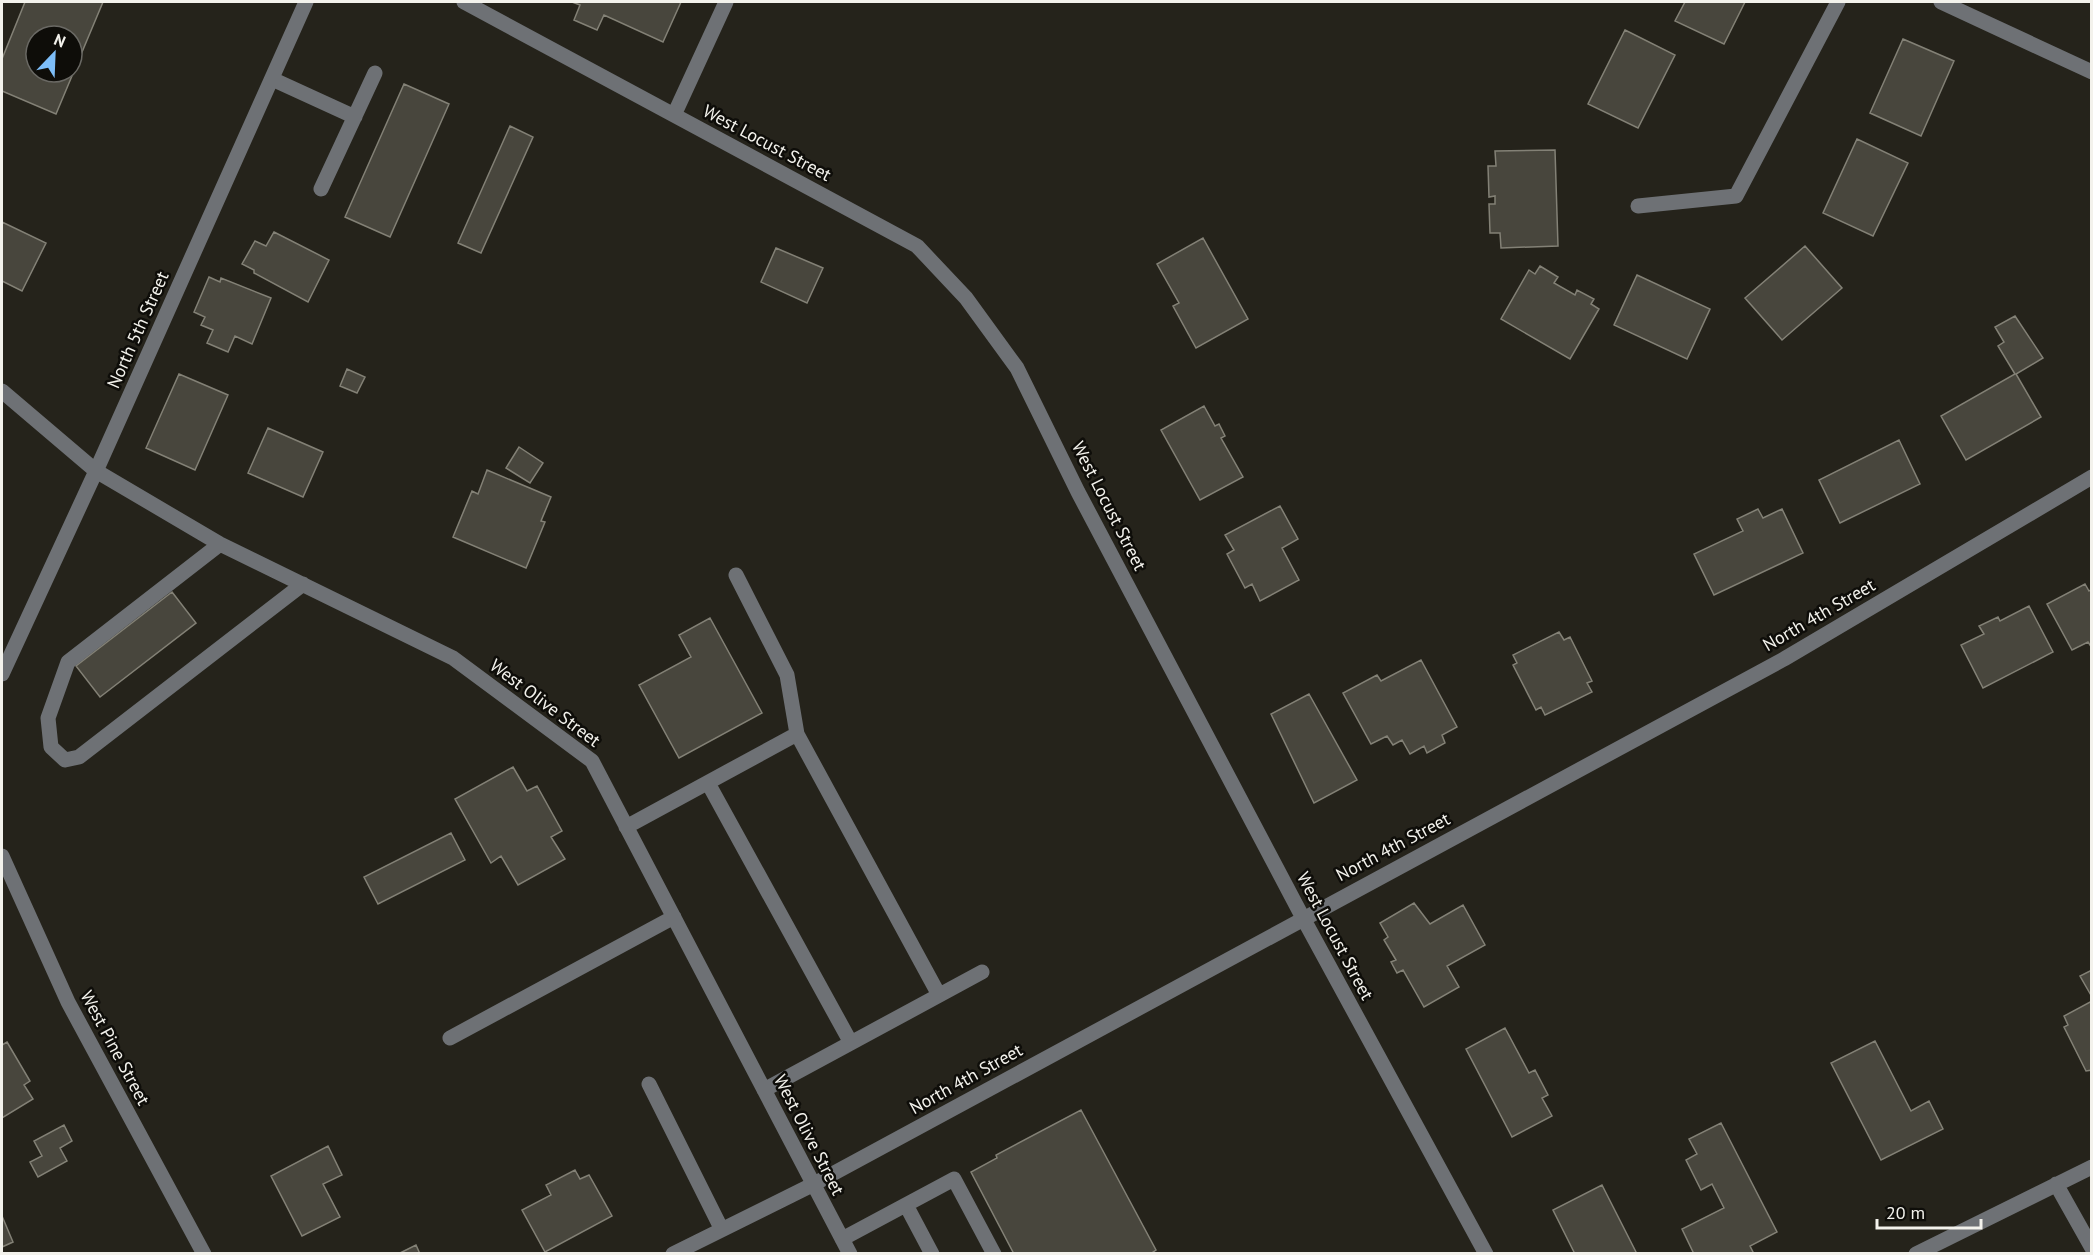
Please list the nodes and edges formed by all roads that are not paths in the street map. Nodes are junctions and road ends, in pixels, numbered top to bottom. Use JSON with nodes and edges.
{"nodes":[{"id":1,"x":306,"y":2,"type":"edge"},
{"id":2,"x":464,"y":2,"type":"edge"},
{"id":3,"x":726,"y":2,"type":"edge"},
{"id":4,"x":1838,"y":2,"type":"edge"},
{"id":5,"x":1941,"y":2,"type":"edge"},
{"id":6,"x":2091,"y":72,"type":"edge"},
{"id":7,"x":375,"y":73,"type":"dead end"},
{"id":8,"x":272,"y":79,"type":"junction"},
{"id":9,"x":674,"y":115,"type":"junction"},
{"id":10,"x":355,"y":117,"type":"junction"},
{"id":11,"x":321,"y":189,"type":"dead end"},
{"id":12,"x":1638,"y":206,"type":"dead end"},
{"id":13,"x":2,"y":391,"type":"edge"},
{"id":14,"x":96,"y":471,"type":"junction"},
{"id":15,"x":2091,"y":477,"type":"edge"},
{"id":16,"x":220,"y":544,"type":"junction"},
{"id":17,"x":736,"y":575,"type":"dead end"},
{"id":18,"x":303,"y":584,"type":"junction"},
{"id":19,"x":2,"y":674,"type":"edge"},
{"id":20,"x":796,"y":734,"type":"junction"},
{"id":21,"x":708,"y":783,"type":"junction"},
{"id":22,"x":627,"y":827,"type":"junction"},
{"id":23,"x":2,"y":855,"type":"edge"},
{"id":24,"x":674,"y":917,"type":"junction"},
{"id":25,"x":1303,"y":918,"type":"junction"},
{"id":26,"x":982,"y":972,"type":"dead end"},
{"id":27,"x":939,"y":996,"type":"junction"},
{"id":28,"x":450,"y":1038,"type":"dead end"},
{"id":29,"x":850,"y":1043,"type":"junction"},
{"id":30,"x":649,"y":1084,"type":"dead end"},
{"id":31,"x":764,"y":1090,"type":"junction"},
{"id":32,"x":2091,"y":1167,"type":"edge"},
{"id":33,"x":2056,"y":1184,"type":"junction"},
{"id":34,"x":812,"y":1185,"type":"junction"},
{"id":35,"x":906,"y":1205,"type":"junction"},
{"id":36,"x":721,"y":1228,"type":"junction"},
{"id":37,"x":842,"y":1239,"type":"junction"},
{"id":38,"x":2091,"y":1248,"type":"edge"},
{"id":39,"x":204,"y":1254,"type":"edge"},
{"id":40,"x":673,"y":1254,"type":"edge"},
{"id":41,"x":850,"y":1254,"type":"edge"},
{"id":42,"x":932,"y":1254,"type":"edge"},
{"id":43,"x":994,"y":1254,"type":"edge"},
{"id":44,"x":1486,"y":1254,"type":"edge"},
{"id":45,"x":1916,"y":1254,"type":"edge"}],
"edges":[{"from":1,"to":8,"type":"street","name":"North 5th Street"},
{"from":2,"to":9,"type":"street","name":"West Locust Street"},
{"from":3,"to":9,"type":"street"},
{"from":4,"to":12,"type":"street"},
{"from":5,"to":6,"type":"street"},
{"from":7,"to":10,"type":"street"},
{"from":8,"to":10,"type":"street"},
{"from":8,"to":14,"type":"street","name":"North 5th Street"},
{"from":9,"to":25,"type":"street","name":"West Locust Street"},
{"from":10,"to":11,"type":"street"},
{"from":13,"to":14,"type":"street","name":"West Olive Street"},
{"from":14,"to":16,"type":"street","name":"West Olive Street"},
{"from":14,"to":19,"type":"street","name":"North 5th Street"},
{"from":15,"to":25,"type":"street","name":"North 4th Street"},
{"from":16,"to":18,"type":"street","name":"West Olive Street"},
{"from":16,"to":18,"type":"street"},
{"from":17,"to":20,"type":"street"},
{"from":18,"to":22,"type":"street","name":"West Olive Street"},
{"from":20,"to":21,"type":"street"},
{"from":20,"to":27,"type":"street"},
{"from":21,"to":22,"type":"street"},
{"from":21,"to":29,"type":"street"},
{"from":22,"to":24,"type":"street","name":"West Olive Street"},
{"from":23,"to":39,"type":"street","name":"West Pine Street"},
{"from":24,"to":28,"type":"street"},
{"from":24,"to":31,"type":"street","name":"West Olive Street"},
{"from":25,"to":34,"type":"street","name":"North 4th Street"},
{"from":25,"to":44,"type":"street","name":"West Locust Street"},
{"from":26,"to":27,"type":"street"},
{"from":27,"to":29,"type":"street"},
{"from":29,"to":31,"type":"street"},
{"from":30,"to":36,"type":"street"},
{"from":31,"to":34,"type":"street","name":"West Olive Street"},
{"from":32,"to":33,"type":"street"},
{"from":33,"to":38,"type":"street"},
{"from":33,"to":45,"type":"street"},
{"from":34,"to":36,"type":"street","name":"North 4th Street"},
{"from":34,"to":37,"type":"street","name":"West Olive Street"},
{"from":35,"to":37,"type":"street"},
{"from":35,"to":42,"type":"street"},
{"from":35,"to":43,"type":"street"},
{"from":36,"to":40,"type":"street","name":"North 4th Street"},
{"from":37,"to":41,"type":"street","name":"West Olive Street"}]}
